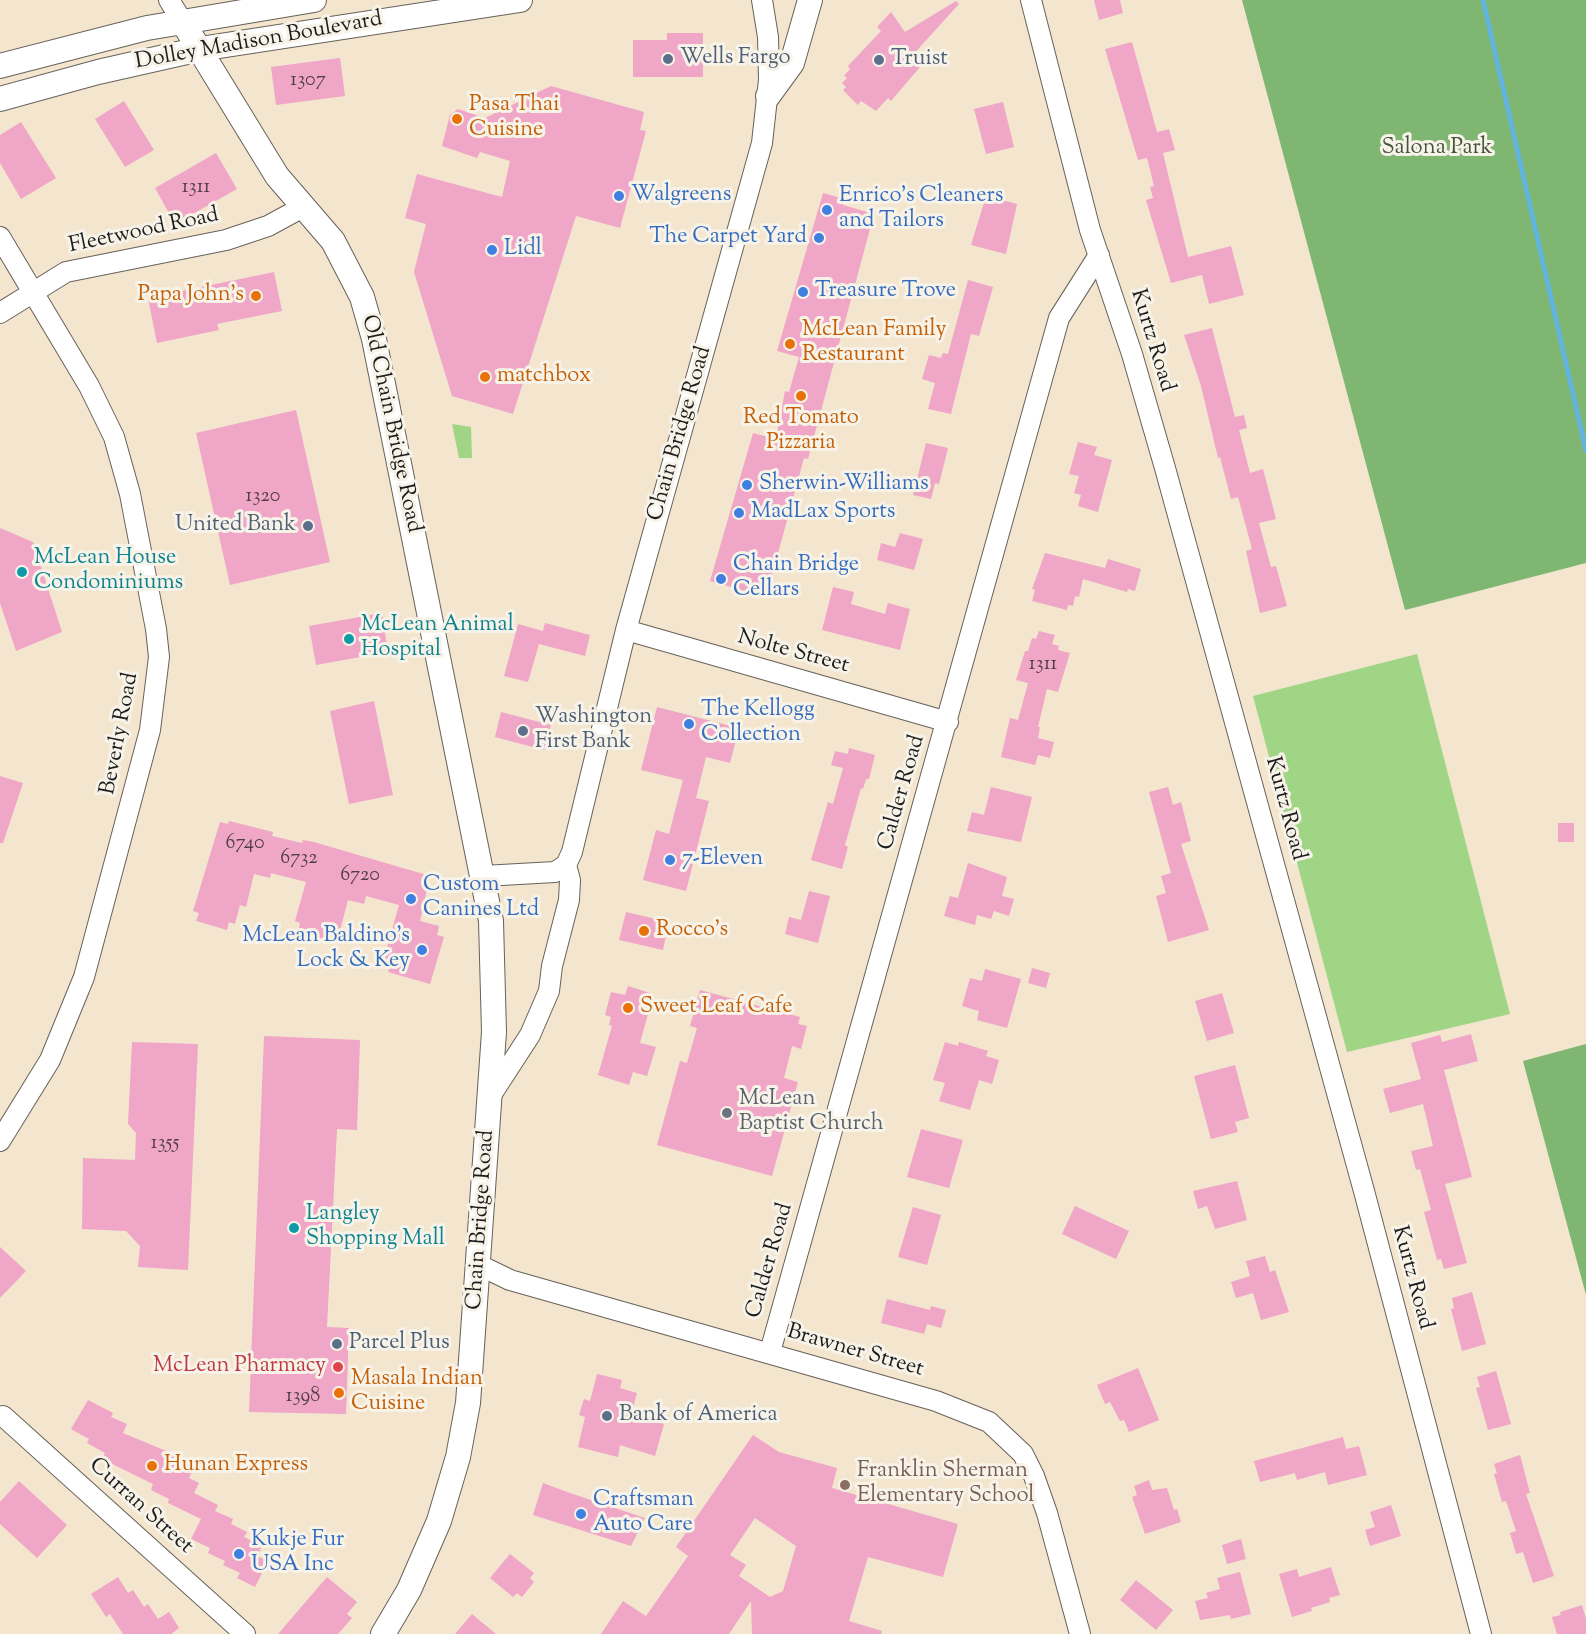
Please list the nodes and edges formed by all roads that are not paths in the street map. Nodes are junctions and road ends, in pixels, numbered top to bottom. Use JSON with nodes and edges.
{"nodes":[{"id":1,"x":169,"y":0,"type":"edge"},
{"id":2,"x":314,"y":0,"type":"edge"},
{"id":3,"x":520,"y":0,"type":"edge"},
{"id":4,"x":762,"y":0,"type":"edge"},
{"id":5,"x":810,"y":0,"type":"edge"},
{"id":6,"x":1031,"y":0,"type":"edge"},
{"id":7,"x":406,"y":8,"type":"edge"},
{"id":8,"x":182,"y":21,"type":"junction"},
{"id":9,"x":200,"y":49,"type":"junction"},
{"id":10,"x":0,"y":66,"type":"edge"},
{"id":11,"x":768,"y":96,"type":"junction"},
{"id":12,"x":0,"y":99,"type":"edge"},
{"id":13,"x":303,"y":207,"type":"junction"},
{"id":14,"x":0,"y":237,"type":"edge"},
{"id":15,"x":1099,"y":255,"type":"junction"},
{"id":16,"x":34,"y":292,"type":"junction"},
{"id":17,"x":0,"y":313,"type":"edge"},
{"id":18,"x":626,"y":630,"type":"junction"},
{"id":19,"x":948,"y":722,"type":"junction"},
{"id":20,"x":566,"y":865,"type":"junction"},
{"id":21,"x":483,"y":876,"type":"junction"},
{"id":22,"x":491,"y":1095,"type":"junction"},
{"id":23,"x":0,"y":1141,"type":"edge"},
{"id":24,"x":479,"y":1265,"type":"junction"},
{"id":25,"x":770,"y":1352,"type":"junction"},
{"id":26,"x":3,"y":1416,"type":"dead end"},
{"id":27,"x":245,"y":1634,"type":"edge"},
{"id":28,"x":383,"y":1634,"type":"edge"},
{"id":29,"x":1080,"y":1634,"type":"edge"},
{"id":30,"x":1481,"y":1634,"type":"edge"}],
"edges":[{"from":1,"to":8,"type":"street"},
{"from":2,"to":8,"type":"main road","name":"Dolley Madison Boulevard"},
{"from":3,"to":7,"type":"main road","name":"Dolley Madison Boulevard"},
{"from":4,"to":11,"type":"street","name":"Chain Bridge Road"},
{"from":5,"to":11,"type":"main road"},
{"from":6,"to":15,"type":"street","name":"Kurtz Road"},
{"from":7,"to":9,"type":"main road","name":"Dolley Madison Boulevard"},
{"from":8,"to":9,"type":"main road","name":"Old Chain Bridge Road"},
{"from":8,"to":10,"type":"main road","name":"Dolley Madison Boulevard"},
{"from":9,"to":12,"type":"main road","name":"Dolley Madison Boulevard"},
{"from":9,"to":13,"type":"main road","name":"Old Chain Bridge Road"},
{"from":11,"to":18,"type":"street","name":"Chain Bridge Road"},
{"from":13,"to":16,"type":"street","name":"Fleetwood Road"},
{"from":13,"to":21,"type":"main road","name":"Old Chain Bridge Road"},
{"from":14,"to":16,"type":"street","name":"Beverly Road"},
{"from":15,"to":19,"type":"street","name":"Calder Road"},
{"from":15,"to":30,"type":"street","name":"Kurtz Road"},
{"from":16,"to":17,"type":"street","name":"Fleetwood Road"},
{"from":16,"to":23,"type":"street","name":"Beverly Road"},
{"from":18,"to":19,"type":"street","name":"Nolte Street"},
{"from":18,"to":20,"type":"street","name":"Chain Bridge Road"},
{"from":19,"to":25,"type":"street","name":"Calder Road"},
{"from":20,"to":21,"type":"street"},
{"from":20,"to":22,"type":"street","name":"Chain Bridge Road"},
{"from":21,"to":22,"type":"main road","name":"Chain Bridge Road"},
{"from":22,"to":24,"type":"main road","name":"Chain Bridge Road"},
{"from":24,"to":25,"type":"street","name":"Brawner Street"},
{"from":24,"to":28,"type":"main road","name":"Chain Bridge Road"},
{"from":25,"to":29,"type":"street","name":"Brawner Street"},
{"from":26,"to":27,"type":"street","name":"Curran Street"}]}
